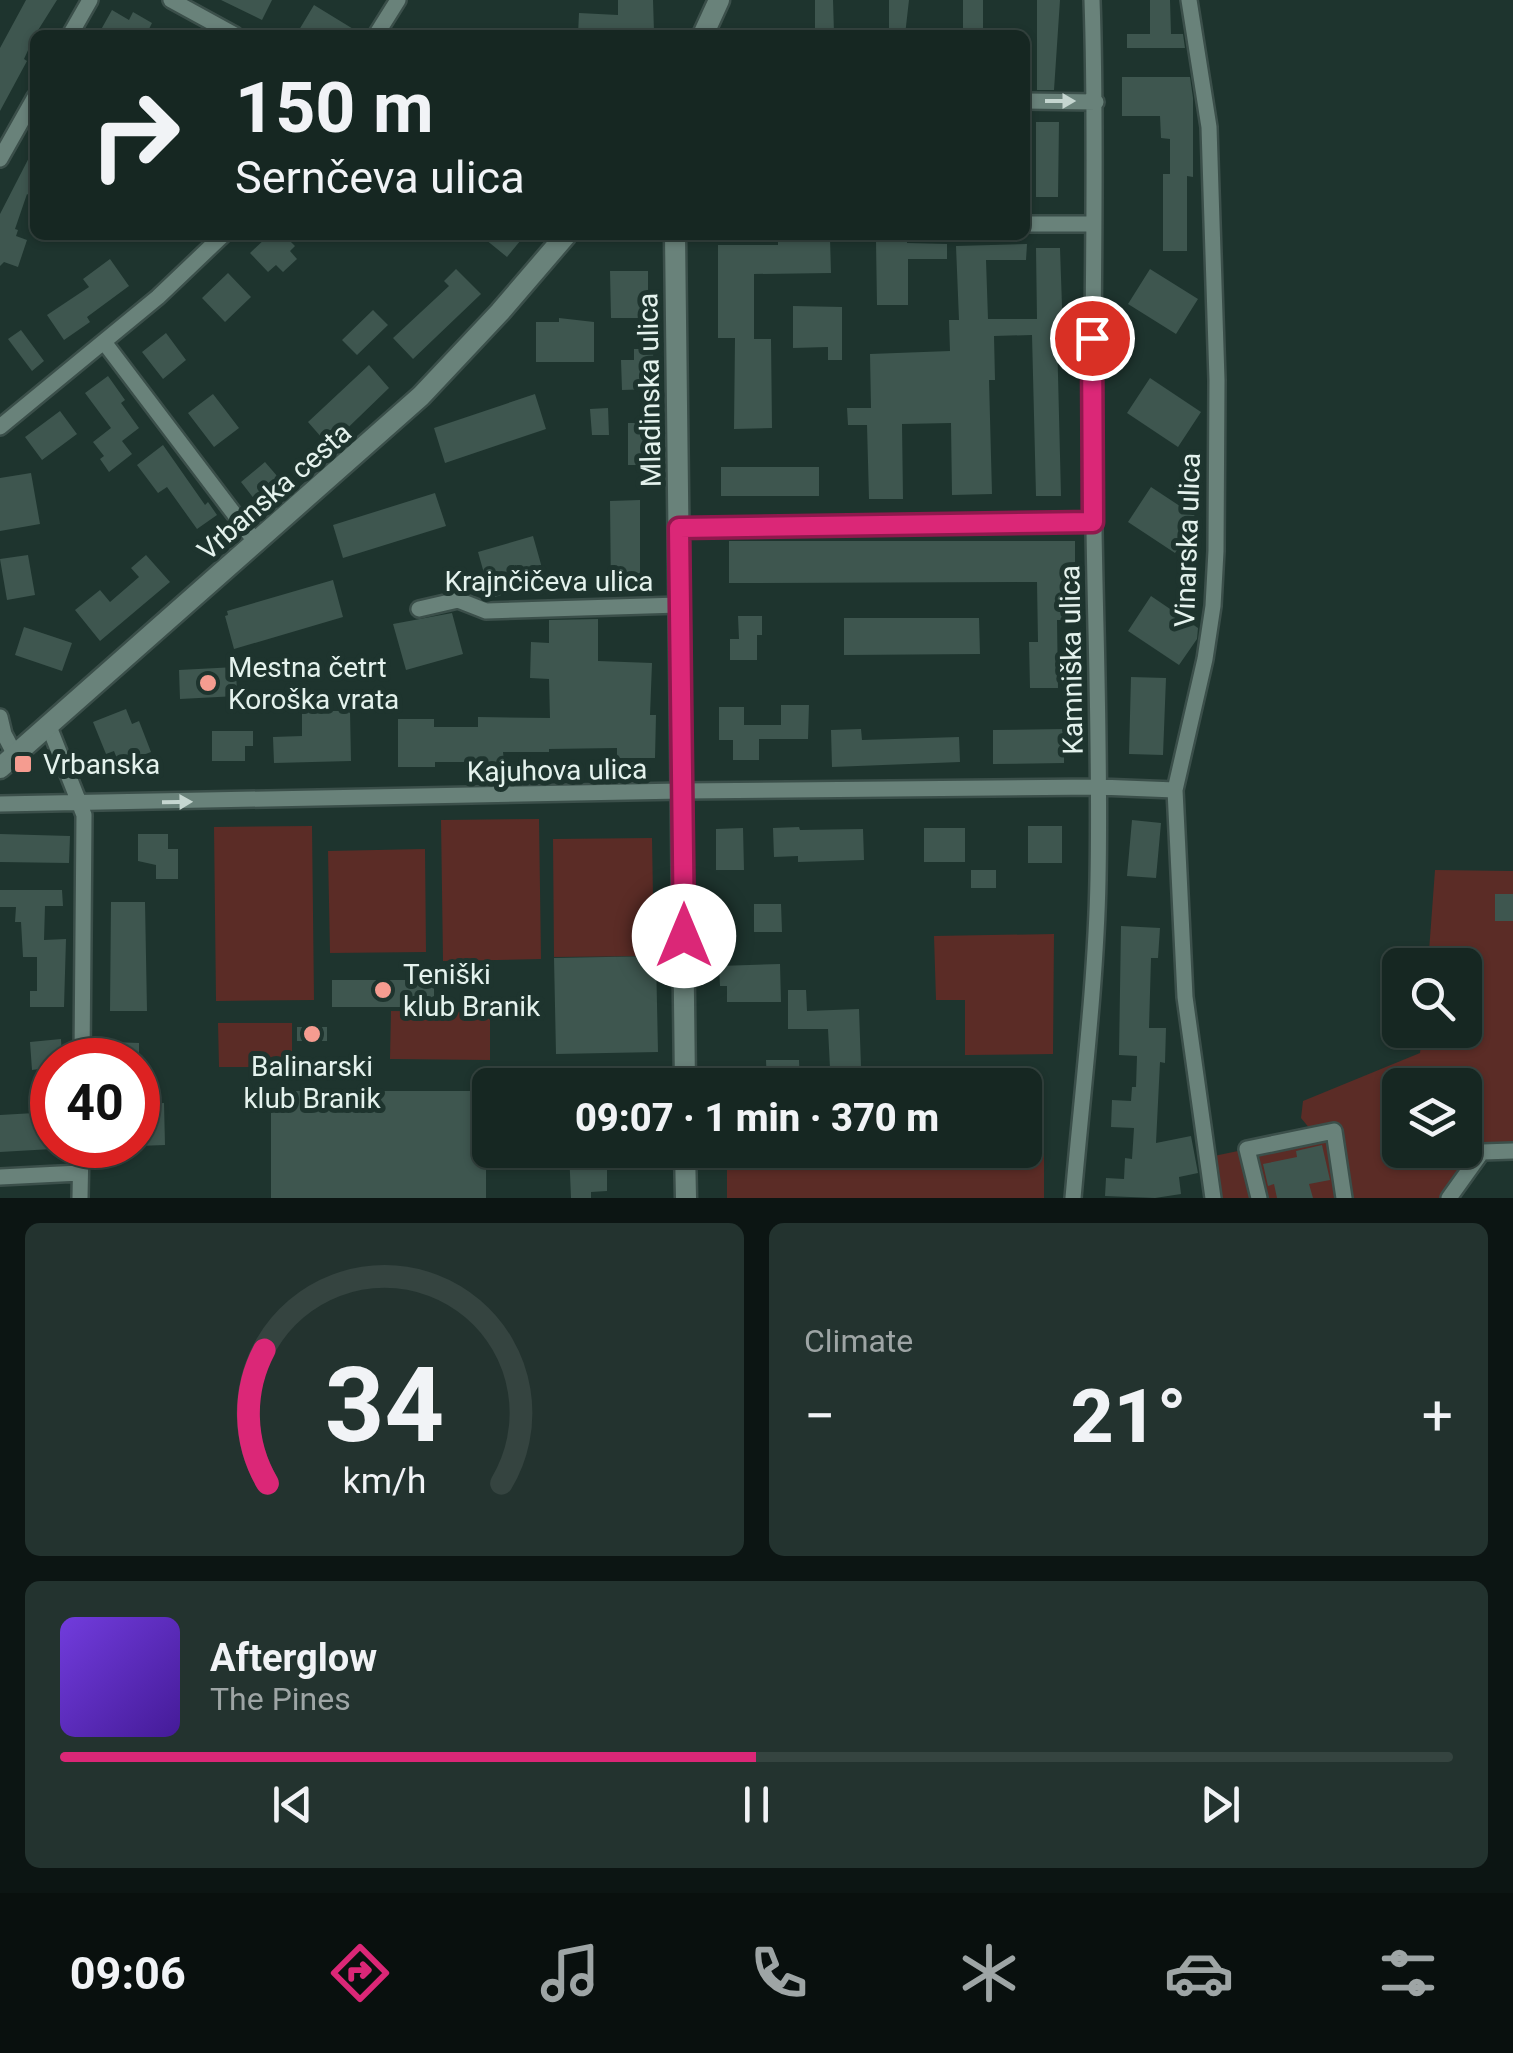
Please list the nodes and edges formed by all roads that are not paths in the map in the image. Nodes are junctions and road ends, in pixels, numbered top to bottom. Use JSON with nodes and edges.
{"nodes":[{"id":1,"x":90,"y":0,"type":"edge"},
{"id":2,"x":172,"y":0,"type":"edge"},
{"id":3,"x":398,"y":0,"type":"edge"},
{"id":4,"x":719,"y":0,"type":"edge"},
{"id":5,"x":1092,"y":0,"type":"edge"},
{"id":6,"x":1190,"y":0,"type":"edge"},
{"id":7,"x":73,"y":30,"type":"edge"},
{"id":8,"x":226,"y":30,"type":"edge"},
{"id":9,"x":379,"y":30,"type":"edge"},
{"id":10,"x":705,"y":30,"type":"edge"},
{"id":11,"x":1030,"y":102,"type":"edge"},
{"id":12,"x":1096,"y":102,"type":"junction"},
{"id":13,"x":30,"y":105,"type":"edge"},
{"id":14,"x":0,"y":158,"type":"edge"},
{"id":15,"x":1030,"y":224,"type":"edge"},
{"id":16,"x":1092,"y":224,"type":"junction"},
{"id":17,"x":217,"y":240,"type":"edge"},
{"id":18,"x":562,"y":240,"type":"edge"},
{"id":19,"x":675,"y":240,"type":"edge"},
{"id":20,"x":104,"y":342,"type":"junction"},
{"id":21,"x":0,"y":427,"type":"edge"},
{"id":22,"x":1093,"y":522,"type":"junction"},
{"id":23,"x":679,"y":528,"type":"junction"},
{"id":24,"x":257,"y":544,"type":"junction"},
{"id":25,"x":679,"y":605,"type":"junction"},
{"id":26,"x":419,"y":609,"type":"dead end"},
{"id":27,"x":0,"y":717,"type":"edge"},
{"id":28,"x":48,"y":724,"type":"junction"},
{"id":29,"x":7,"y":761,"type":"edge"},
{"id":30,"x":1099,"y":787,"type":"junction"},
{"id":31,"x":1176,"y":790,"type":"junction"},
{"id":32,"x":682,"y":791,"type":"junction"},
{"id":33,"x":80,"y":802,"type":"junction"},
{"id":34,"x":0,"y":804,"type":"edge"},
{"id":35,"x":82,"y":1038,"type":"edge"},
{"id":36,"x":685,"y":1068,"type":"edge"},
{"id":37,"x":1513,"y":1151,"type":"edge"},
{"id":38,"x":80,"y":1168,"type":"edge"},
{"id":39,"x":685,"y":1168,"type":"edge"},
{"id":40,"x":80,"y":1173,"type":"junction"},
{"id":41,"x":0,"y":1178,"type":"edge"},
{"id":42,"x":80,"y":1198,"type":"edge"},
{"id":43,"x":686,"y":1198,"type":"edge"},
{"id":44,"x":1073,"y":1198,"type":"edge"},
{"id":45,"x":1214,"y":1198,"type":"edge"},
{"id":46,"x":1259,"y":1198,"type":"edge"},
{"id":47,"x":1344,"y":1198,"type":"edge"},
{"id":48,"x":1449,"y":1198,"type":"edge"}],
"edges":[{"from":1,"to":7,"type":"street"},
{"from":2,"to":8,"type":"street"},
{"from":3,"to":9,"type":"street"},
{"from":4,"to":10,"type":"street"},
{"from":5,"to":12,"type":"street","name":"Kamniška ulica"},
{"from":6,"to":31,"type":"street","name":"Vinarska ulica"},
{"from":11,"to":12,"type":"street","one_way":true},
{"from":12,"to":16,"type":"street","name":"Kamniška ulica"},
{"from":13,"to":14,"type":"street"},
{"from":15,"to":16,"type":"street"},
{"from":16,"to":22,"type":"street","name":"Kamniška ulica"},
{"from":17,"to":20,"type":"street"},
{"from":18,"to":24,"type":"street","name":"Vrbanska cesta"},
{"from":19,"to":23,"type":"street","name":"Mladinska ulica"},
{"from":20,"to":21,"type":"street"},
{"from":20,"to":24,"type":"street"},
{"from":22,"to":23,"type":"street"},
{"from":22,"to":30,"type":"street","name":"Kamniška ulica"},
{"from":23,"to":25,"type":"street","name":"Mladinska ulica"},
{"from":24,"to":28,"type":"street","name":"Vrbanska cesta"},
{"from":25,"to":26,"type":"street","name":"Krajnčičeva ulica"},
{"from":25,"to":32,"type":"street","name":"Mladinska ulica"},
{"from":27,"to":29,"type":"street"},
{"from":28,"to":29,"type":"street","name":"Vrbanska cesta"},
{"from":28,"to":33,"type":"street"},
{"from":30,"to":31,"type":"street","name":"Kajuhova ulica"},
{"from":30,"to":32,"type":"street","name":"Kajuhova ulica"},
{"from":30,"to":44,"type":"street","name":"Kamniška ulica"},
{"from":31,"to":45,"type":"street","name":"Vinarska ulica"},
{"from":33,"to":32,"type":"street","name":"Kajuhova ulica","one_way":true},
{"from":32,"to":36,"type":"street","name":"Mladinska ulica"},
{"from":33,"to":34,"type":"street","name":"Kajuhova ulica"},
{"from":33,"to":35,"type":"street"},
{"from":37,"to":48,"type":"street"},
{"from":38,"to":40,"type":"street"},
{"from":39,"to":43,"type":"street"},
{"from":40,"to":41,"type":"street"},
{"from":40,"to":42,"type":"street"},
{"from":46,"to":47,"type":"street"}]}
